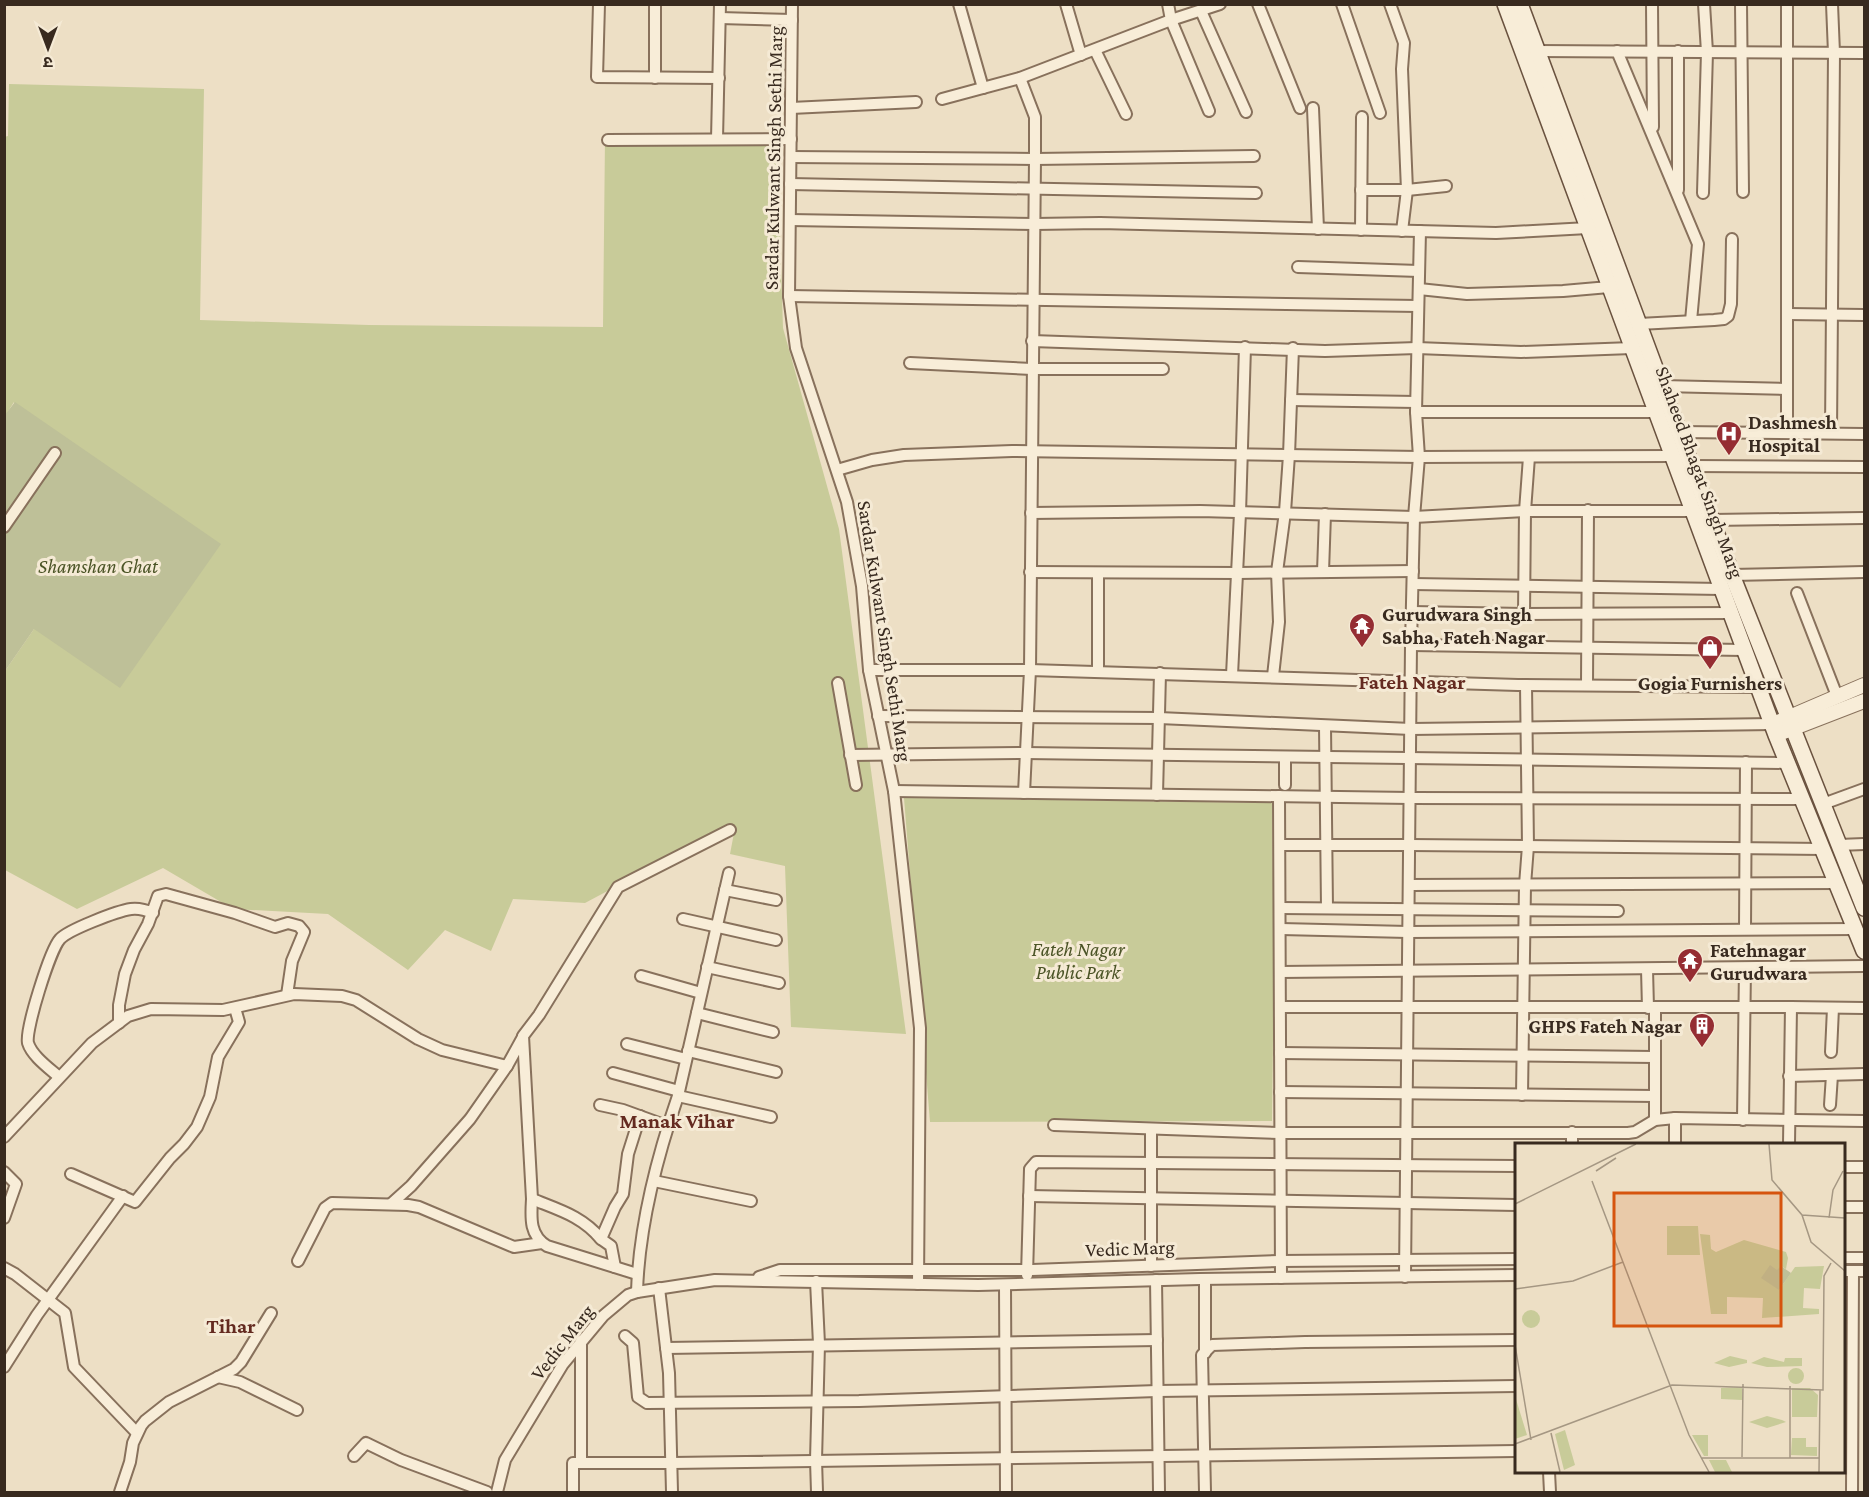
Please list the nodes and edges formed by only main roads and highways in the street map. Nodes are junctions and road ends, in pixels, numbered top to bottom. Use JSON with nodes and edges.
{"nodes":[{"id":1,"x":1505,"y":4,"type":"edge"},
{"id":2,"x":1520,"y":4,"type":"edge"},
{"id":3,"x":1859,"y":883,"type":"edge"},
{"id":4,"x":1864,"y":908,"type":"edge"},
{"id":5,"x":1864,"y":951,"type":"edge"}],
"edges":[{"from":1,"to":5,"type":"main road","name":"Shaheed Bhagat Singh Marg"},
{"from":2,"to":3,"type":"main road","name":"Shaheed Bhagat Singh Marg"},
{"from":3,"to":4,"type":"main road","name":"Shaheed Bhagat Singh Marg"}]}
